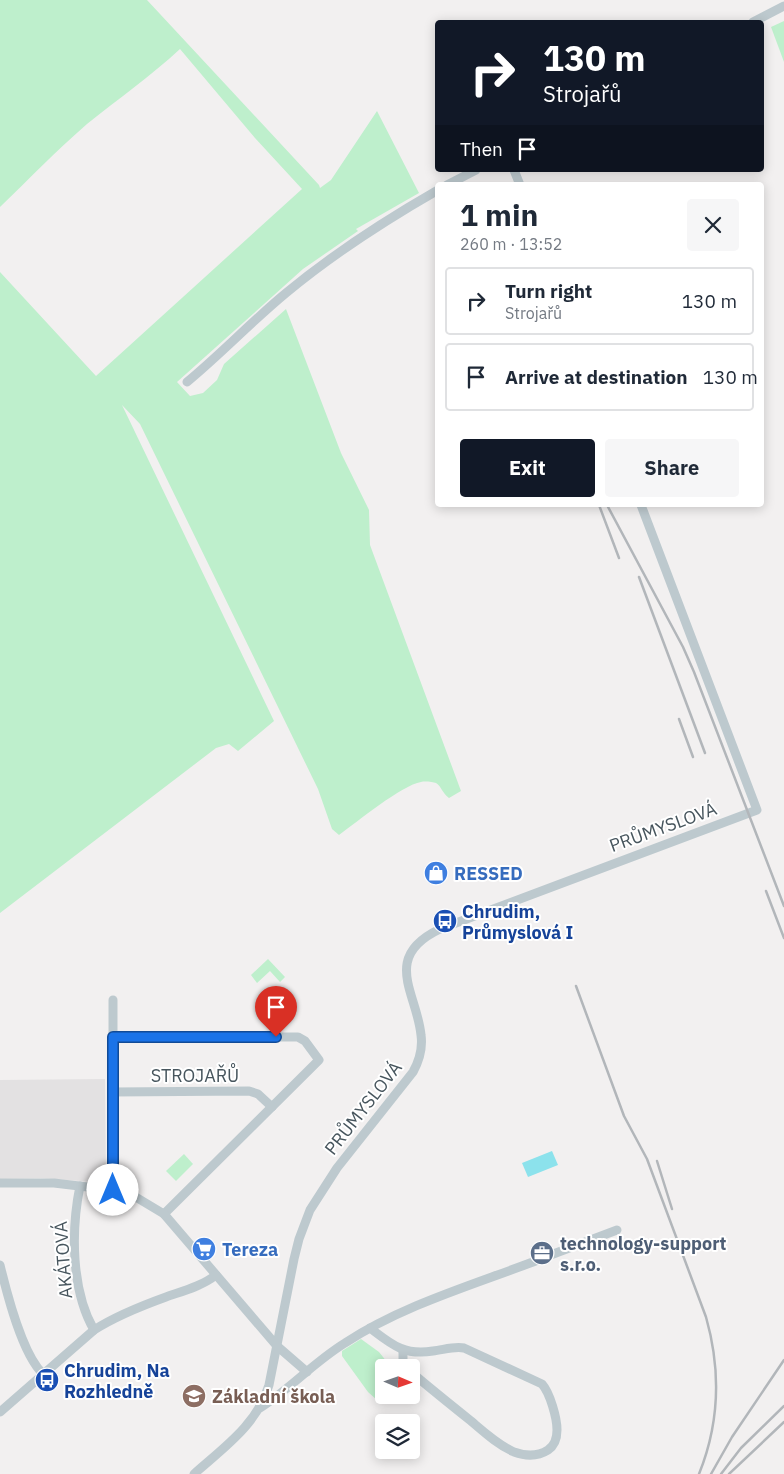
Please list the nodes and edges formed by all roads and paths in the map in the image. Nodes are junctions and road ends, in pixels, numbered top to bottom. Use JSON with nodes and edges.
{"nodes":[{"id":1,"x":784,"y":6,"type":"edge"},
{"id":2,"x":757,"y":20,"type":"edge"},
{"id":3,"x":472,"y":172,"type":"edge"},
{"id":4,"x":454,"y":182,"type":"edge"},
{"id":5,"x":435,"y":192,"type":"edge"},
{"id":6,"x":187,"y":382,"type":"dead end"},
{"id":7,"x":642,"y":507,"type":"edge"},
{"id":8,"x":113,"y":1000,"type":"dead end"},
{"id":9,"x":113,"y":1037,"type":"junction"},
{"id":10,"x":113,"y":1092,"type":"junction"},
{"id":11,"x":272,"y":1107,"type":"junction"},
{"id":12,"x":0,"y":1183,"type":"edge"},
{"id":13,"x":80,"y":1186,"type":"junction"},
{"id":14,"x":113,"y":1190,"type":"junction"},
{"id":15,"x":164,"y":1214,"type":"junction"},
{"id":16,"x":617,"y":1230,"type":"dead end"},
{"id":17,"x":548,"y":1256,"type":"dead end"},
{"id":18,"x":538,"y":1260,"type":"dead end"},
{"id":19,"x":0,"y":1265,"type":"edge"},
{"id":20,"x":216,"y":1275,"type":"junction"},
{"id":21,"x":370,"y":1328,"type":"junction"},
{"id":22,"x":94,"y":1330,"type":"junction"},
{"id":23,"x":277,"y":1346,"type":"junction"},
{"id":24,"x":402,"y":1350,"type":"junction"},
{"id":25,"x":403,"y":1359,"type":"edge"},
{"id":26,"x":306,"y":1372,"type":"junction"},
{"id":27,"x":43,"y":1374,"type":"junction"},
{"id":28,"x":420,"y":1379,"type":"edge"},
{"id":29,"x":260,"y":1408,"type":"junction"},
{"id":30,"x":0,"y":1412,"type":"edge"},
{"id":31,"x":194,"y":1474,"type":"edge"}],
"edges":[{"from":1,"to":2,"type":"street"},
{"from":3,"to":4,"type":"street"},
{"from":5,"to":6,"type":"street"},
{"from":7,"to":23,"type":"street","name":"PRŮMYSLOVÁ"},
{"from":8,"to":9,"type":"street"},
{"from":9,"to":10,"type":"street"},
{"from":9,"to":11,"type":"street"},
{"from":10,"to":11,"type":"street","name":"STROJAŘŮ"},
{"from":10,"to":14,"type":"street"},
{"from":11,"to":15,"type":"street"},
{"from":12,"to":13,"type":"street"},
{"from":13,"to":14,"type":"street"},
{"from":13,"to":22,"type":"street","name":"AKÁTOVÁ"},
{"from":14,"to":15,"type":"street"},
{"from":15,"to":20,"type":"street"},
{"from":16,"to":17,"type":"street"},
{"from":18,"to":21,"type":"street","name":"PRŮMYSLOVÁ"},
{"from":19,"to":27,"type":"street"},
{"from":20,"to":22,"type":"street"},
{"from":20,"to":23,"type":"street"},
{"from":21,"to":24,"type":"street"},
{"from":21,"to":26,"type":"street","name":"PRŮMYSLOVÁ"},
{"from":22,"to":27,"type":"street"},
{"from":23,"to":26,"type":"street"},
{"from":23,"to":29,"type":"street","name":"PRŮMYSLOVÁ"},
{"from":24,"to":25,"type":"street"},
{"from":24,"to":28,"type":"street"},
{"from":26,"to":29,"type":"street","name":"PRŮMYSLOVÁ"},
{"from":27,"to":30,"type":"street"},
{"from":29,"to":31,"type":"street","name":"PRŮMYSLOVÁ"}]}
